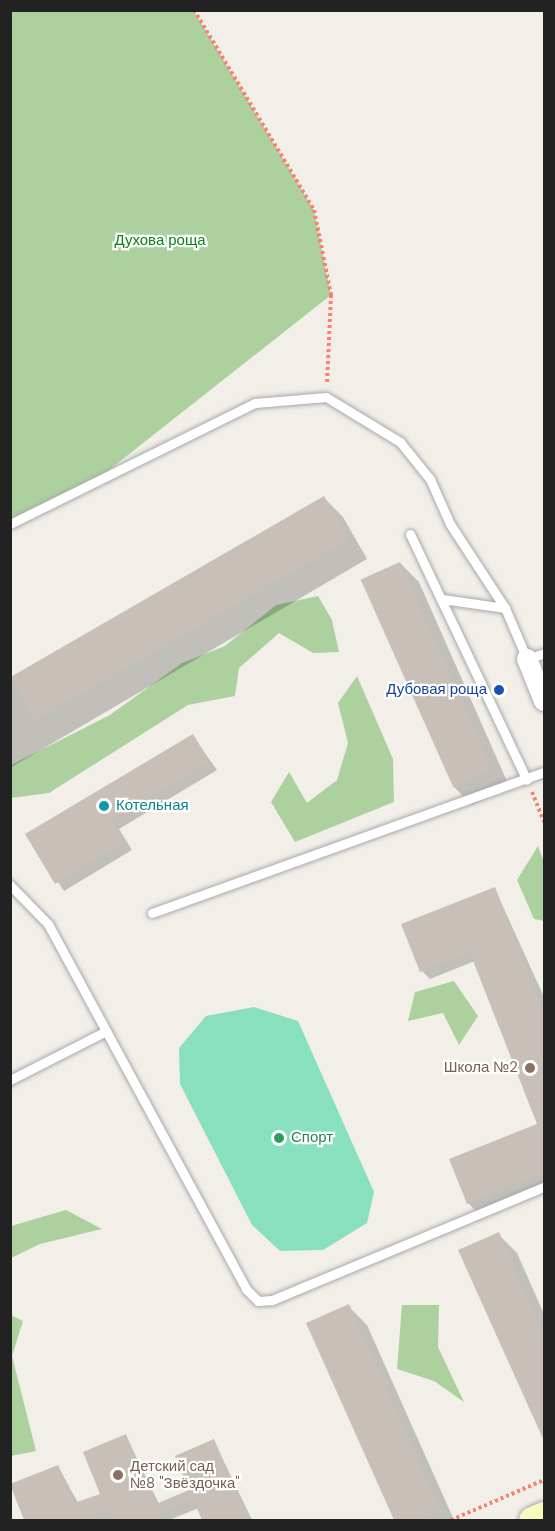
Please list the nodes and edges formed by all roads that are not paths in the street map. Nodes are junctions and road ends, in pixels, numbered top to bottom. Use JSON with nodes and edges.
{"nodes":[{"id":1,"x":10,"y":524,"type":"edge"},
{"id":2,"x":410,"y":534,"type":"dead end"},
{"id":3,"x":442,"y":598,"type":"junction"},
{"id":4,"x":505,"y":608,"type":"junction"},
{"id":5,"x":536,"y":656,"type":"edge"},
{"id":6,"x":544,"y":700,"type":"edge"},
{"id":7,"x":544,"y":772,"type":"edge"},
{"id":8,"x":527,"y":780,"type":"junction"},
{"id":9,"x":10,"y":885,"type":"edge"},
{"id":10,"x":152,"y":913,"type":"dead end"},
{"id":11,"x":106,"y":1030,"type":"junction"},
{"id":12,"x":10,"y":1080,"type":"edge"},
{"id":13,"x":544,"y":1187,"type":"edge"},
{"id":14,"x":544,"y":1515,"type":"edge"},
{"id":15,"x":532,"y":1521,"type":"edge"}],
"edges":[{"from":1,"to":4,"type":"lane"},
{"from":2,"to":3,"type":"lane"},
{"from":3,"to":4,"type":"lane"},
{"from":3,"to":8,"type":"lane"},
{"from":4,"to":5,"type":"lane"},
{"from":5,"to":6,"type":"street"},
{"from":7,"to":8,"type":"lane"},
{"from":8,"to":10,"type":"lane"},
{"from":9,"to":11,"type":"lane"},
{"from":11,"to":12,"type":"lane"},
{"from":11,"to":13,"type":"lane"},
{"from":14,"to":15,"type":"street"}]}
